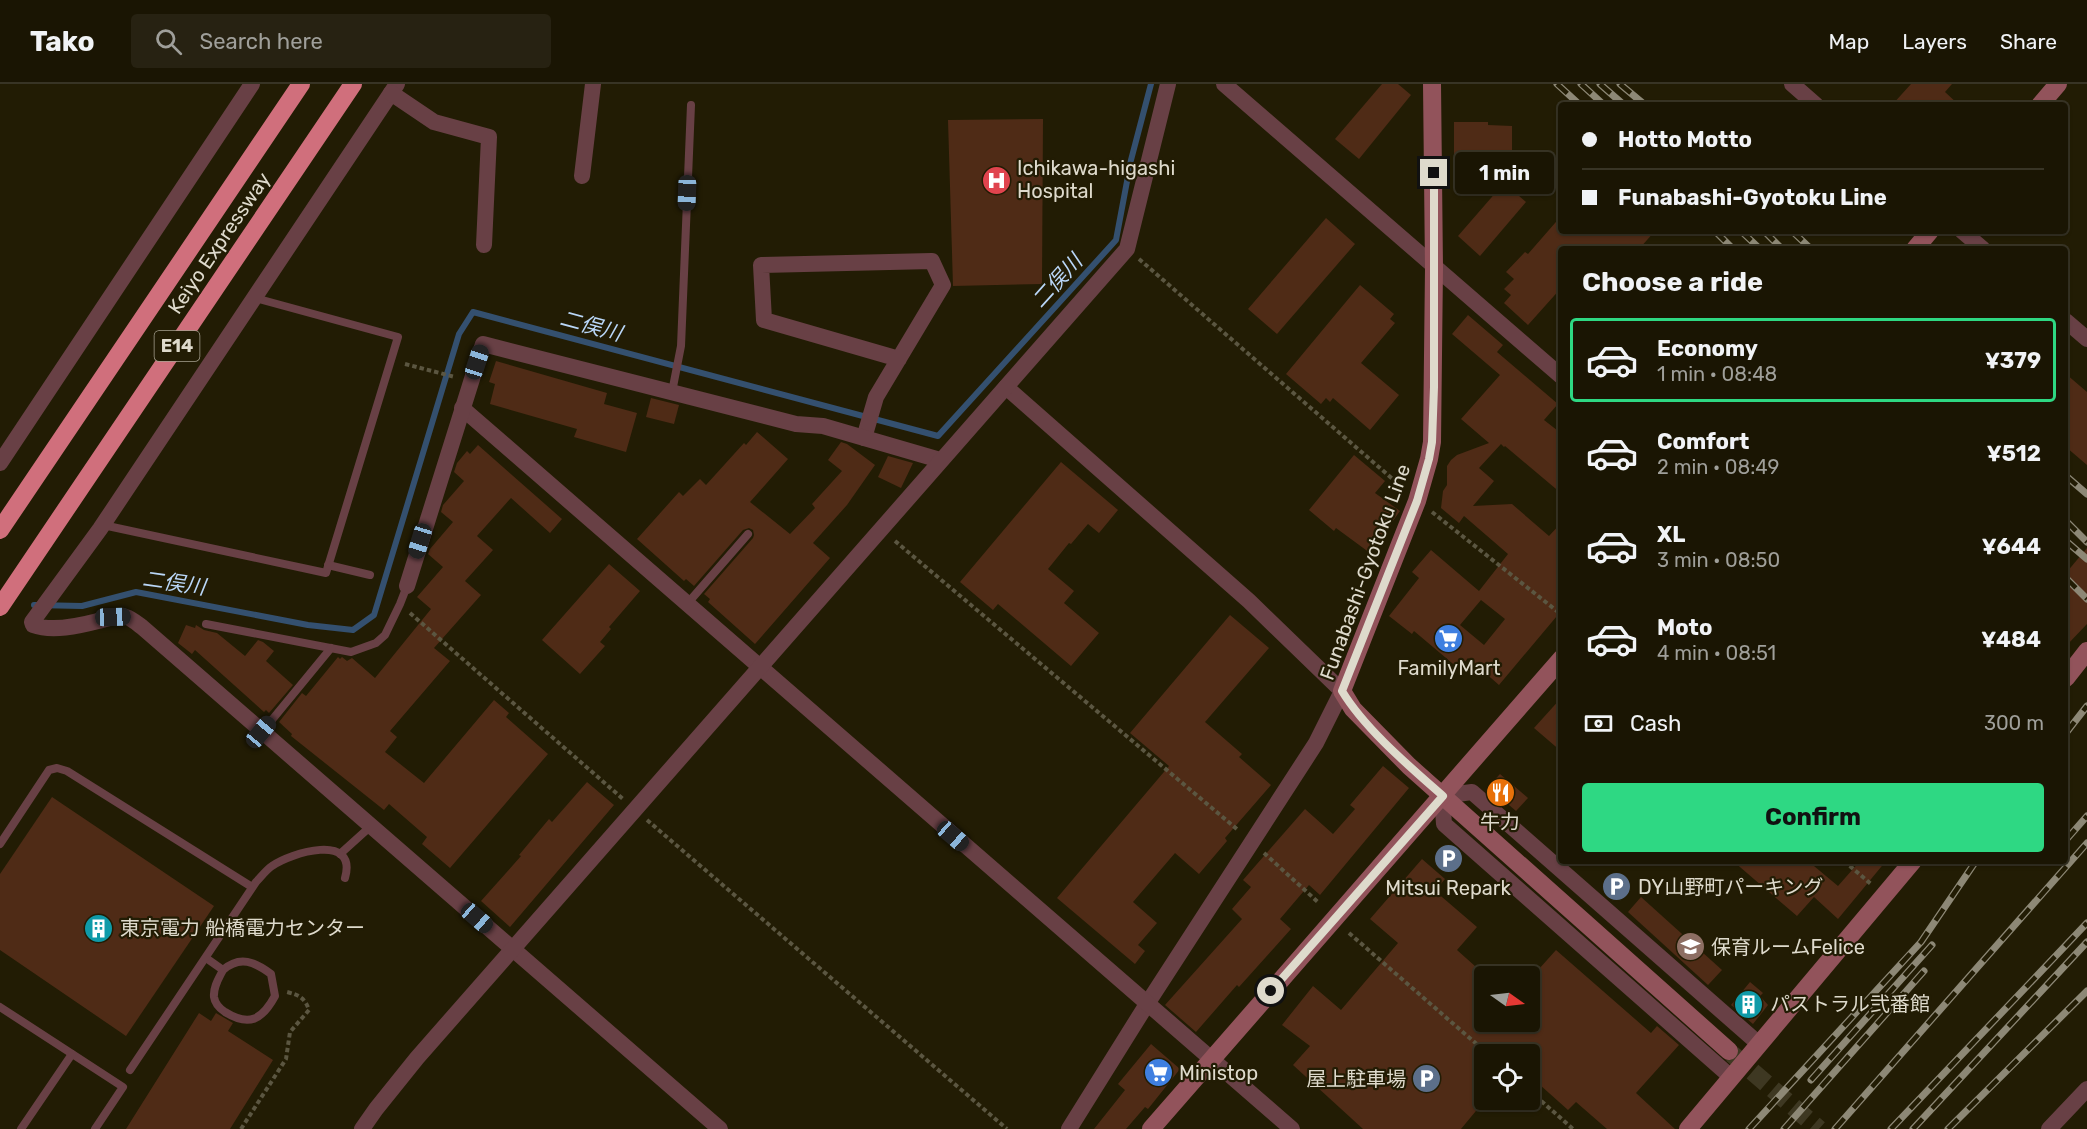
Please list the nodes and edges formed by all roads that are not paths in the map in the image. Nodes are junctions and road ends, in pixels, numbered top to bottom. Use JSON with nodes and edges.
{"nodes":[{"id":1,"x":252,"y":84,"type":"edge"},
{"id":2,"x":300,"y":84,"type":"edge"},
{"id":3,"x":354,"y":84,"type":"edge"},
{"id":4,"x":594,"y":84,"type":"edge"},
{"id":5,"x":1168,"y":84,"type":"edge"},
{"id":6,"x":1224,"y":84,"type":"edge"},
{"id":7,"x":1432,"y":84,"type":"edge"},
{"id":8,"x":1792,"y":84,"type":"edge"},
{"id":9,"x":2058,"y":84,"type":"edge"},
{"id":10,"x":394,"y":88,"type":"edge"},
{"id":11,"x":1813,"y":102,"type":"edge"},
{"id":12,"x":2043,"y":102,"type":"edge"},
{"id":13,"x":691,"y":105,"type":"dead end"},
{"id":14,"x":582,"y":176,"type":"dead end"},
{"id":15,"x":1928,"y":234,"type":"edge"},
{"id":16,"x":1966,"y":234,"type":"edge"},
{"id":17,"x":484,"y":245,"type":"dead end"},
{"id":18,"x":1918,"y":246,"type":"edge"},
{"id":19,"x":1980,"y":246,"type":"edge"},
{"id":20,"x":1434,"y":268,"type":"junction"},
{"id":21,"x":255,"y":298,"type":"junction"},
{"id":22,"x":2068,"y":323,"type":"edge"},
{"id":23,"x":2087,"y":339,"type":"edge"},
{"id":24,"x":899,"y":359,"type":"junction"},
{"id":25,"x":1558,"y":374,"type":"edge"},
{"id":26,"x":1006,"y":387,"type":"junction"},
{"id":27,"x":672,"y":392,"type":"junction"},
{"id":28,"x":462,"y":408,"type":"junction"},
{"id":29,"x":864,"y":438,"type":"junction"},
{"id":30,"x":940,"y":460,"type":"junction"},
{"id":31,"x":0,"y":464,"type":"edge"},
{"id":32,"x":102,"y":525,"type":"junction"},
{"id":33,"x":0,"y":530,"type":"edge"},
{"id":34,"x":748,"y":534,"type":"dead end"},
{"id":35,"x":328,"y":565,"type":"junction"},
{"id":36,"x":370,"y":575,"type":"dead end"},
{"id":37,"x":406,"y":586,"type":"joint"},
{"id":38,"x":687,"y":604,"type":"junction"},
{"id":39,"x":0,"y":607,"type":"edge"},
{"id":40,"x":206,"y":624,"type":"dead end"},
{"id":41,"x":331,"y":648,"type":"junction"},
{"id":42,"x":2087,"y":651,"type":"edge"},
{"id":43,"x":1558,"y":663,"type":"edge"},
{"id":44,"x":760,"y":668,"type":"junction"},
{"id":45,"x":2068,"y":675,"type":"edge"},
{"id":46,"x":1342,"y":691,"type":"junction"},
{"id":47,"x":261,"y":732,"type":"junction"},
{"id":48,"x":1443,"y":796,"type":"junction"},
{"id":49,"x":371,"y":826,"type":"junction"},
{"id":50,"x":0,"y":844,"type":"edge"},
{"id":51,"x":340,"y":854,"type":"junction"},
{"id":52,"x":1910,"y":864,"type":"edge"},
{"id":53,"x":345,"y":878,"type":"dead end"},
{"id":54,"x":252,"y":887,"type":"junction"},
{"id":55,"x":513,"y":948,"type":"junction"},
{"id":56,"x":206,"y":958,"type":"junction"},
{"id":57,"x":223,"y":970,"type":"junction"},
{"id":58,"x":1147,"y":1004,"type":"junction"},
{"id":59,"x":0,"y":1007,"type":"edge"},
{"id":60,"x":1759,"y":1044,"type":"junction"},
{"id":61,"x":1729,"y":1051,"type":"tunnel mouth"},
{"id":62,"x":72,"y":1054,"type":"junction"},
{"id":63,"x":1212,"y":1059,"type":"junction"},
{"id":64,"x":130,"y":1070,"type":"dead end"},
{"id":65,"x":1731,"y":1077,"type":"junction"},
{"id":66,"x":2087,"y":1089,"type":"edge"},
{"id":67,"x":21,"y":1129,"type":"edge"},
{"id":68,"x":95,"y":1129,"type":"edge"},
{"id":69,"x":362,"y":1129,"type":"edge"},
{"id":70,"x":720,"y":1129,"type":"edge"},
{"id":71,"x":1069,"y":1129,"type":"edge"},
{"id":72,"x":1150,"y":1129,"type":"edge"},
{"id":73,"x":1292,"y":1129,"type":"edge"},
{"id":74,"x":1688,"y":1129,"type":"edge"},
{"id":75,"x":2049,"y":1129,"type":"edge"}],
"edges":[{"from":1,"to":31,"type":"street"},
{"from":2,"to":33,"type":"highway","name":"Keiyo Expressway","number":"E14"},
{"from":3,"to":39,"type":"highway","name":"Keiyo Expressway","number":"E14"},
{"from":4,"to":14,"type":"street"},
{"from":5,"to":26,"type":"street"},
{"from":6,"to":20,"type":"street"},
{"from":7,"to":20,"type":"main road","name":"Funabashi-Gyotoku Line"},
{"from":8,"to":11,"type":"street"},
{"from":9,"to":12,"type":"main road"},
{"from":10,"to":17,"type":"street"},
{"from":10,"to":21,"type":"street"},
{"from":13,"to":27,"type":"lane"},
{"from":15,"to":18,"type":"main road"},
{"from":16,"to":19,"type":"street"},
{"from":20,"to":25,"type":"street"},
{"from":20,"to":46,"type":"main road","name":"Funabashi-Gyotoku Line"},
{"from":21,"to":32,"type":"street"},
{"from":21,"to":35,"type":"lane"},
{"from":22,"to":23,"type":"street"},
{"from":24,"to":24,"type":"street"},
{"from":24,"to":29,"type":"street"},
{"from":26,"to":30,"type":"street"},
{"from":26,"to":46,"type":"street"},
{"from":27,"to":28,"type":"street"},
{"from":27,"to":29,"type":"street"},
{"from":28,"to":37,"type":"street"},
{"from":28,"to":38,"type":"street"},
{"from":29,"to":30,"type":"street"},
{"from":30,"to":44,"type":"street"},
{"from":32,"to":35,"type":"lane"},
{"from":32,"to":47,"type":"street"},
{"from":34,"to":38,"type":"lane"},
{"from":35,"to":36,"type":"lane"},
{"from":37,"to":41,"type":"lane"},
{"from":38,"to":44,"type":"street"},
{"from":40,"to":41,"type":"lane"},
{"from":41,"to":47,"type":"lane"},
{"from":42,"to":45,"type":"main road"},
{"from":43,"to":48,"type":"main road"},
{"from":44,"to":55,"type":"street"},
{"from":44,"to":58,"type":"street"},
{"from":46,"to":48,"type":"main road","name":"Funabashi-Gyotoku Line"},
{"from":46,"to":58,"type":"street"},
{"from":47,"to":49,"type":"street"},
{"from":48,"to":60,"type":"street"},
{"from":48,"to":61,"type":"main road","name":"Funabashi-Gyotoku Line"},
{"from":48,"to":63,"type":"main road"},
{"from":48,"to":65,"type":"street"},
{"from":49,"to":51,"type":"lane"},
{"from":49,"to":55,"type":"street"},
{"from":50,"to":54,"type":"lane"},
{"from":51,"to":53,"type":"lane"},
{"from":51,"to":54,"type":"lane"},
{"from":52,"to":60,"type":"main road"},
{"from":54,"to":56,"type":"lane"},
{"from":55,"to":69,"type":"street"},
{"from":55,"to":70,"type":"street"},
{"from":56,"to":57,"type":"lane"},
{"from":56,"to":64,"type":"lane"},
{"from":57,"to":57,"type":"lane"},
{"from":58,"to":63,"type":"street"},
{"from":58,"to":71,"type":"street"},
{"from":59,"to":62,"type":"lane"},
{"from":60,"to":65,"type":"main road"},
{"from":62,"to":67,"type":"lane"},
{"from":62,"to":68,"type":"lane"},
{"from":63,"to":72,"type":"main road"},
{"from":63,"to":73,"type":"street"},
{"from":65,"to":74,"type":"main road"},
{"from":66,"to":75,"type":"street"}]}
